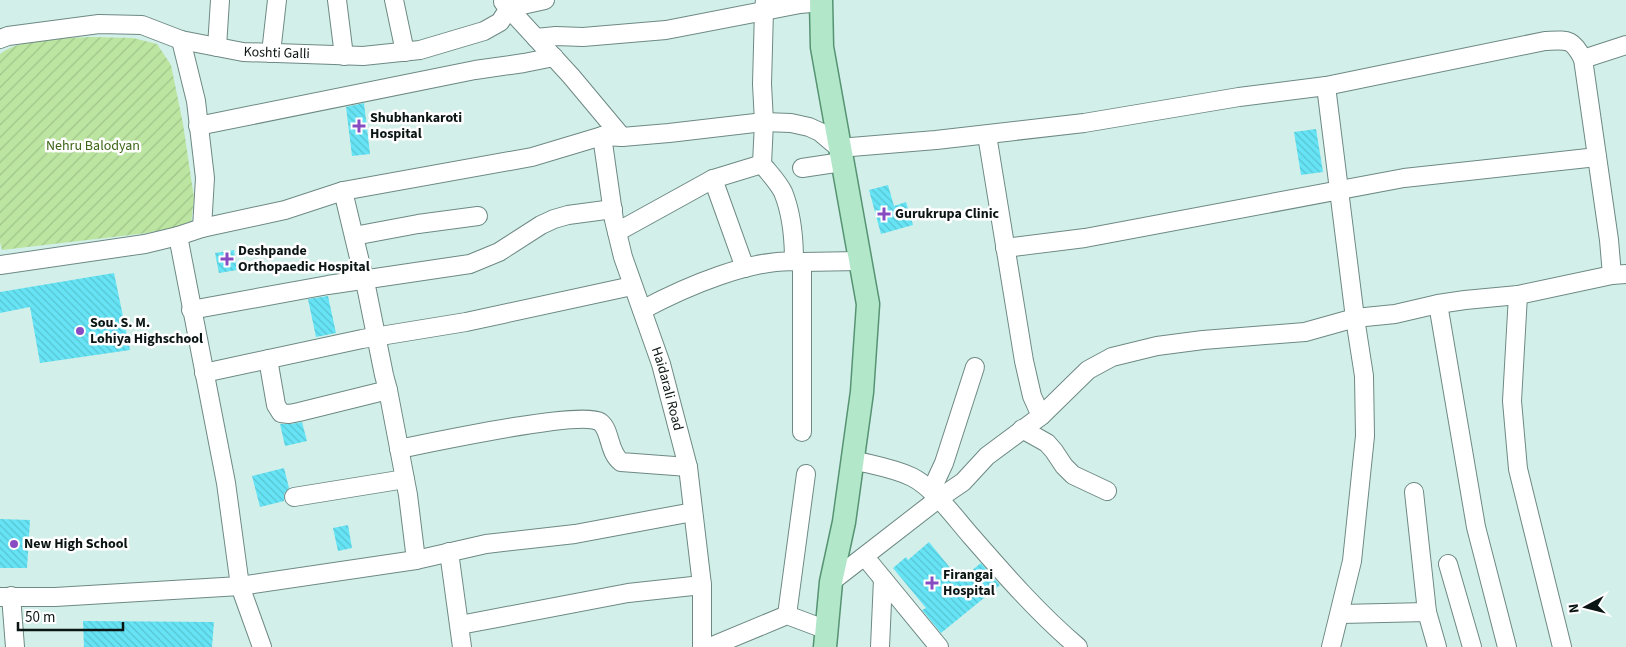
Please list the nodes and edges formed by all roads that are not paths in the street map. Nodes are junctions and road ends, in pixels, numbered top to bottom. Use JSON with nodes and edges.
{"nodes":[{"id":1,"x":220,"y":0,"type":"edge"},
{"id":2,"x":277,"y":0,"type":"edge"},
{"id":3,"x":337,"y":0,"type":"edge"},
{"id":4,"x":394,"y":0,"type":"edge"},
{"id":5,"x":544,"y":0,"type":"edge"},
{"id":6,"x":821,"y":1,"type":"edge"},
{"id":7,"x":505,"y":4,"type":"edge"},
{"id":8,"x":764,"y":5,"type":"edge"},
{"id":9,"x":536,"y":38,"type":"junction"},
{"id":10,"x":0,"y":39,"type":"edge"},
{"id":11,"x":181,"y":40,"type":"junction"},
{"id":12,"x":1626,"y":45,"type":"edge"},
{"id":13,"x":217,"y":47,"type":"junction"},
{"id":14,"x":405,"y":52,"type":"junction"},
{"id":15,"x":271,"y":53,"type":"junction"},
{"id":16,"x":344,"y":56,"type":"junction"},
{"id":17,"x":554,"y":57,"type":"junction"},
{"id":18,"x":1583,"y":59,"type":"junction"},
{"id":19,"x":1326,"y":86,"type":"junction"},
{"id":20,"x":764,"y":122,"type":"junction"},
{"id":21,"x":198,"y":126,"type":"junction"},
{"id":22,"x":987,"y":135,"type":"junction"},
{"id":23,"x":602,"y":136,"type":"junction"},
{"id":24,"x":622,"y":137,"type":"junction"},
{"id":25,"x":841,"y":155,"type":"junction"},
{"id":26,"x":1597,"y":156,"type":"junction"},
{"id":27,"x":762,"y":164,"type":"junction"},
{"id":28,"x":802,"y":168,"type":"dead end"},
{"id":29,"x":713,"y":179,"type":"junction"},
{"id":30,"x":1338,"y":189,"type":"junction"},
{"id":31,"x":343,"y":191,"type":"junction"},
{"id":32,"x":613,"y":209,"type":"junction"},
{"id":33,"x":478,"y":216,"type":"dead end"},
{"id":34,"x":202,"y":228,"type":"junction"},
{"id":35,"x":617,"y":232,"type":"junction"},
{"id":36,"x":178,"y":236,"type":"junction"},
{"id":37,"x":354,"y":236,"type":"junction"},
{"id":38,"x":1005,"y":248,"type":"junction"},
{"id":39,"x":860,"y":261,"type":"junction"},
{"id":40,"x":798,"y":262,"type":"junction"},
{"id":41,"x":0,"y":265,"type":"edge"},
{"id":42,"x":745,"y":268,"type":"junction"},
{"id":43,"x":1619,"y":275,"type":"edge"},
{"id":44,"x":365,"y":280,"type":"junction"},
{"id":45,"x":632,"y":286,"type":"junction"},
{"id":46,"x":1518,"y":295,"type":"junction"},
{"id":47,"x":1438,"y":304,"type":"junction"},
{"id":48,"x":191,"y":310,"type":"junction"},
{"id":49,"x":642,"y":310,"type":"junction"},
{"id":50,"x":1355,"y":318,"type":"junction"},
{"id":51,"x":377,"y":337,"type":"junction"},
{"id":52,"x":268,"y":359,"type":"junction"},
{"id":53,"x":975,"y":367,"type":"dead end"},
{"id":54,"x":204,"y":373,"type":"junction"},
{"id":55,"x":388,"y":390,"type":"junction"},
{"id":56,"x":1041,"y":416,"type":"junction"},
{"id":57,"x":1022,"y":429,"type":"junction"},
{"id":58,"x":802,"y":432,"type":"dead end"},
{"id":59,"x":399,"y":449,"type":"junction"},
{"id":60,"x":852,"y":460,"type":"junction"},
{"id":61,"x":688,"y":467,"type":"junction"},
{"id":62,"x":806,"y":474,"type":"dead end"},
{"id":63,"x":405,"y":479,"type":"junction"},
{"id":64,"x":1107,"y":491,"type":"dead end"},
{"id":65,"x":1414,"y":492,"type":"dead end"},
{"id":66,"x":934,"y":495,"type":"junction"},
{"id":67,"x":294,"y":497,"type":"dead end"},
{"id":68,"x":693,"y":512,"type":"junction"},
{"id":69,"x":449,"y":552,"type":"junction"},
{"id":70,"x":865,"y":557,"type":"junction"},
{"id":71,"x":416,"y":560,"type":"junction"},
{"id":72,"x":1448,"y":564,"type":"dead end"},
{"id":73,"x":883,"y":579,"type":"junction"},
{"id":74,"x":831,"y":582,"type":"junction"},
{"id":75,"x":702,"y":585,"type":"junction"},
{"id":76,"x":240,"y":586,"type":"junction"},
{"id":77,"x":5,"y":597,"type":"edge"},
{"id":78,"x":1427,"y":612,"type":"junction"},
{"id":79,"x":1340,"y":614,"type":"junction"},
{"id":80,"x":787,"y":615,"type":"junction"},
{"id":81,"x":460,"y":625,"type":"junction"},
{"id":82,"x":1056,"y":629,"type":"junction"},
{"id":83,"x":826,"y":638,"type":"edge"},
{"id":84,"x":15,"y":647,"type":"edge"},
{"id":85,"x":262,"y":647,"type":"edge"},
{"id":86,"x":462,"y":647,"type":"edge"},
{"id":87,"x":702,"y":647,"type":"edge"},
{"id":88,"x":710,"y":647,"type":"edge"},
{"id":89,"x":880,"y":647,"type":"edge"},
{"id":90,"x":939,"y":647,"type":"edge"},
{"id":91,"x":1056,"y":647,"type":"edge"},
{"id":92,"x":1078,"y":647,"type":"edge"},
{"id":93,"x":1332,"y":647,"type":"edge"},
{"id":94,"x":1437,"y":647,"type":"edge"},
{"id":95,"x":1472,"y":647,"type":"edge"},
{"id":96,"x":1507,"y":647,"type":"edge"},
{"id":97,"x":1562,"y":647,"type":"edge"}],
"edges":[{"from":1,"to":13,"type":"street"},
{"from":2,"to":15,"type":"street"},
{"from":3,"to":16,"type":"street"},
{"from":4,"to":14,"type":"street"},
{"from":5,"to":7,"type":"street"},
{"from":6,"to":8,"type":"street"},
{"from":6,"to":25,"type":"main road"},
{"from":7,"to":9,"type":"street"},
{"from":7,"to":14,"type":"street","name":"Koshti Galli"},
{"from":8,"to":9,"type":"street"},
{"from":8,"to":20,"type":"street"},
{"from":9,"to":17,"type":"street"},
{"from":10,"to":11,"type":"street","name":"Koshti Galli"},
{"from":11,"to":13,"type":"street","name":"Koshti Galli"},
{"from":11,"to":21,"type":"street"},
{"from":12,"to":18,"type":"street"},
{"from":13,"to":15,"type":"street","name":"Koshti Galli"},
{"from":14,"to":16,"type":"street","name":"Koshti Galli"},
{"from":15,"to":16,"type":"street","name":"Koshti Galli"},
{"from":17,"to":21,"type":"street"},
{"from":17,"to":24,"type":"street"},
{"from":18,"to":19,"type":"street"},
{"from":18,"to":26,"type":"street"},
{"from":19,"to":22,"type":"street"},
{"from":19,"to":30,"type":"street"},
{"from":20,"to":24,"type":"street"},
{"from":20,"to":25,"type":"street"},
{"from":20,"to":27,"type":"street"},
{"from":21,"to":34,"type":"street"},
{"from":22,"to":25,"type":"street"},
{"from":22,"to":38,"type":"street"},
{"from":23,"to":24,"type":"street"},
{"from":23,"to":31,"type":"street"},
{"from":23,"to":32,"type":"street","name":"Haidarali Road"},
{"from":25,"to":28,"type":"street"},
{"from":25,"to":39,"type":"main road"},
{"from":26,"to":30,"type":"street"},
{"from":26,"to":43,"type":"street"},
{"from":27,"to":29,"type":"street"},
{"from":27,"to":40,"type":"street"},
{"from":29,"to":35,"type":"street"},
{"from":29,"to":42,"type":"street"},
{"from":30,"to":38,"type":"street"},
{"from":30,"to":50,"type":"street"},
{"from":31,"to":34,"type":"street"},
{"from":31,"to":37,"type":"street"},
{"from":32,"to":35,"type":"street","name":"Haidarali Road"},
{"from":32,"to":44,"type":"street"},
{"from":33,"to":37,"type":"street"},
{"from":34,"to":36,"type":"street"},
{"from":35,"to":45,"type":"street","name":"Haidarali Road"},
{"from":36,"to":41,"type":"street"},
{"from":36,"to":48,"type":"street"},
{"from":37,"to":44,"type":"street"},
{"from":38,"to":56,"type":"street"},
{"from":39,"to":40,"type":"street"},
{"from":39,"to":60,"type":"main road"},
{"from":40,"to":42,"type":"street"},
{"from":40,"to":58,"type":"street"},
{"from":42,"to":49,"type":"street"},
{"from":43,"to":46,"type":"street"},
{"from":44,"to":48,"type":"street"},
{"from":44,"to":51,"type":"street"},
{"from":45,"to":49,"type":"street","name":"Haidarali Road"},
{"from":45,"to":51,"type":"street"},
{"from":46,"to":47,"type":"street"},
{"from":46,"to":97,"type":"street"},
{"from":47,"to":50,"type":"street"},
{"from":47,"to":96,"type":"street"},
{"from":48,"to":54,"type":"street"},
{"from":49,"to":61,"type":"street","name":"Haidarali Road"},
{"from":50,"to":56,"type":"street"},
{"from":50,"to":79,"type":"street"},
{"from":51,"to":52,"type":"street"},
{"from":51,"to":55,"type":"street"},
{"from":52,"to":54,"type":"street"},
{"from":52,"to":55,"type":"street"},
{"from":53,"to":66,"type":"street"},
{"from":54,"to":76,"type":"street"},
{"from":55,"to":59,"type":"street"},
{"from":56,"to":57,"type":"street"},
{"from":57,"to":64,"type":"street"},
{"from":57,"to":66,"type":"street"},
{"from":59,"to":61,"type":"street"},
{"from":59,"to":63,"type":"street"},
{"from":60,"to":66,"type":"street"},
{"from":60,"to":74,"type":"main road"},
{"from":61,"to":68,"type":"street","name":"Haidarali Road"},
{"from":62,"to":80,"type":"street"},
{"from":63,"to":67,"type":"street"},
{"from":63,"to":71,"type":"street"},
{"from":65,"to":78,"type":"street"},
{"from":66,"to":70,"type":"street"},
{"from":66,"to":82,"type":"street"},
{"from":68,"to":69,"type":"street"},
{"from":68,"to":75,"type":"street","name":"Haidarali Road"},
{"from":69,"to":71,"type":"street"},
{"from":69,"to":81,"type":"street"},
{"from":70,"to":73,"type":"street"},
{"from":70,"to":74,"type":"street"},
{"from":71,"to":76,"type":"street"},
{"from":72,"to":95,"type":"street"},
{"from":73,"to":89,"type":"street"},
{"from":73,"to":90,"type":"street"},
{"from":74,"to":83,"type":"main road"},
{"from":75,"to":81,"type":"street"},
{"from":75,"to":87,"type":"street","name":"Haidarali Road"},
{"from":76,"to":77,"type":"street"},
{"from":76,"to":85,"type":"street"},
{"from":77,"to":84,"type":"street"},
{"from":78,"to":79,"type":"street"},
{"from":78,"to":94,"type":"street"},
{"from":79,"to":93,"type":"street"},
{"from":80,"to":83,"type":"street"},
{"from":80,"to":88,"type":"street"},
{"from":81,"to":86,"type":"street"},
{"from":82,"to":91,"type":"street"},
{"from":82,"to":92,"type":"street"}]}
